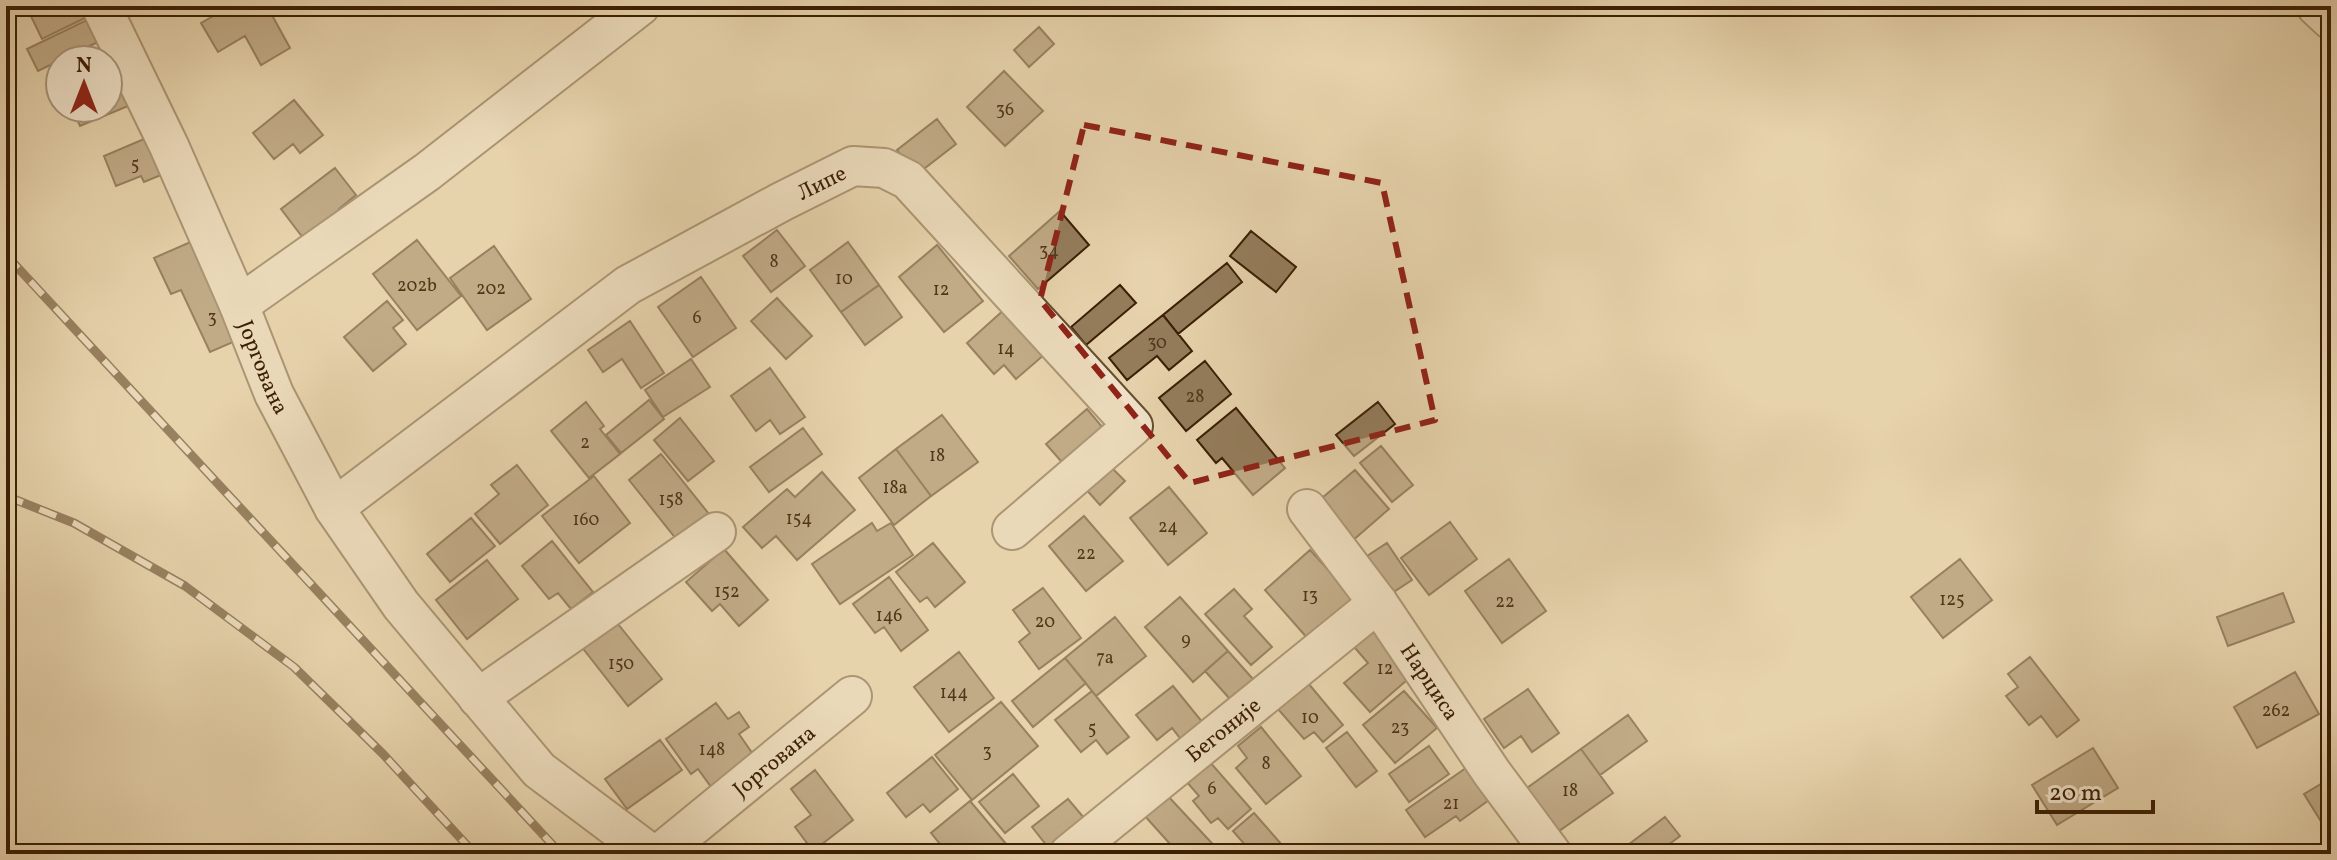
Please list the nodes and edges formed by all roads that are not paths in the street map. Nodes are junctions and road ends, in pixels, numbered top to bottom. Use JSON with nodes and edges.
{"nodes":[{"id":1,"x":101,"y":6,"type":"edge"},
{"id":2,"x":640,"y":6,"type":"edge"},
{"id":3,"x":2316,"y":6,"type":"edge"},
{"id":4,"x":2331,"y":20,"type":"edge"},
{"id":5,"x":239,"y":305,"type":"junction"},
{"id":6,"x":334,"y":508,"type":"junction"},
{"id":7,"x":1307,"y":509,"type":"dead end"},
{"id":8,"x":1012,"y":530,"type":"dead end"},
{"id":9,"x":716,"y":532,"type":"dead end"},
{"id":10,"x":1378,"y":603,"type":"junction"},
{"id":11,"x":852,"y":696,"type":"dead end"},
{"id":12,"x":478,"y":698,"type":"junction"},
{"id":13,"x":651,"y":854,"type":"edge"},
{"id":14,"x":659,"y":854,"type":"edge"},
{"id":15,"x":1069,"y":854,"type":"edge"},
{"id":16,"x":1552,"y":854,"type":"edge"}],
"edges":[{"from":1,"to":5,"type":"street","name":"Јоргована"},
{"from":2,"to":5,"type":"street"},
{"from":3,"to":4,"type":"street"},
{"from":5,"to":6,"type":"street","name":"Јоргована"},
{"from":6,"to":8,"type":"street","name":"Липе"},
{"from":6,"to":12,"type":"street","name":"Јоргована"},
{"from":7,"to":10,"type":"street","name":"Нарциса"},
{"from":9,"to":12,"type":"street"},
{"from":10,"to":15,"type":"street","name":"Бегоније"},
{"from":10,"to":16,"type":"street","name":"Нарциса"},
{"from":11,"to":14,"type":"street","name":"Јоргована"},
{"from":12,"to":13,"type":"street","name":"Јоргована"}]}
